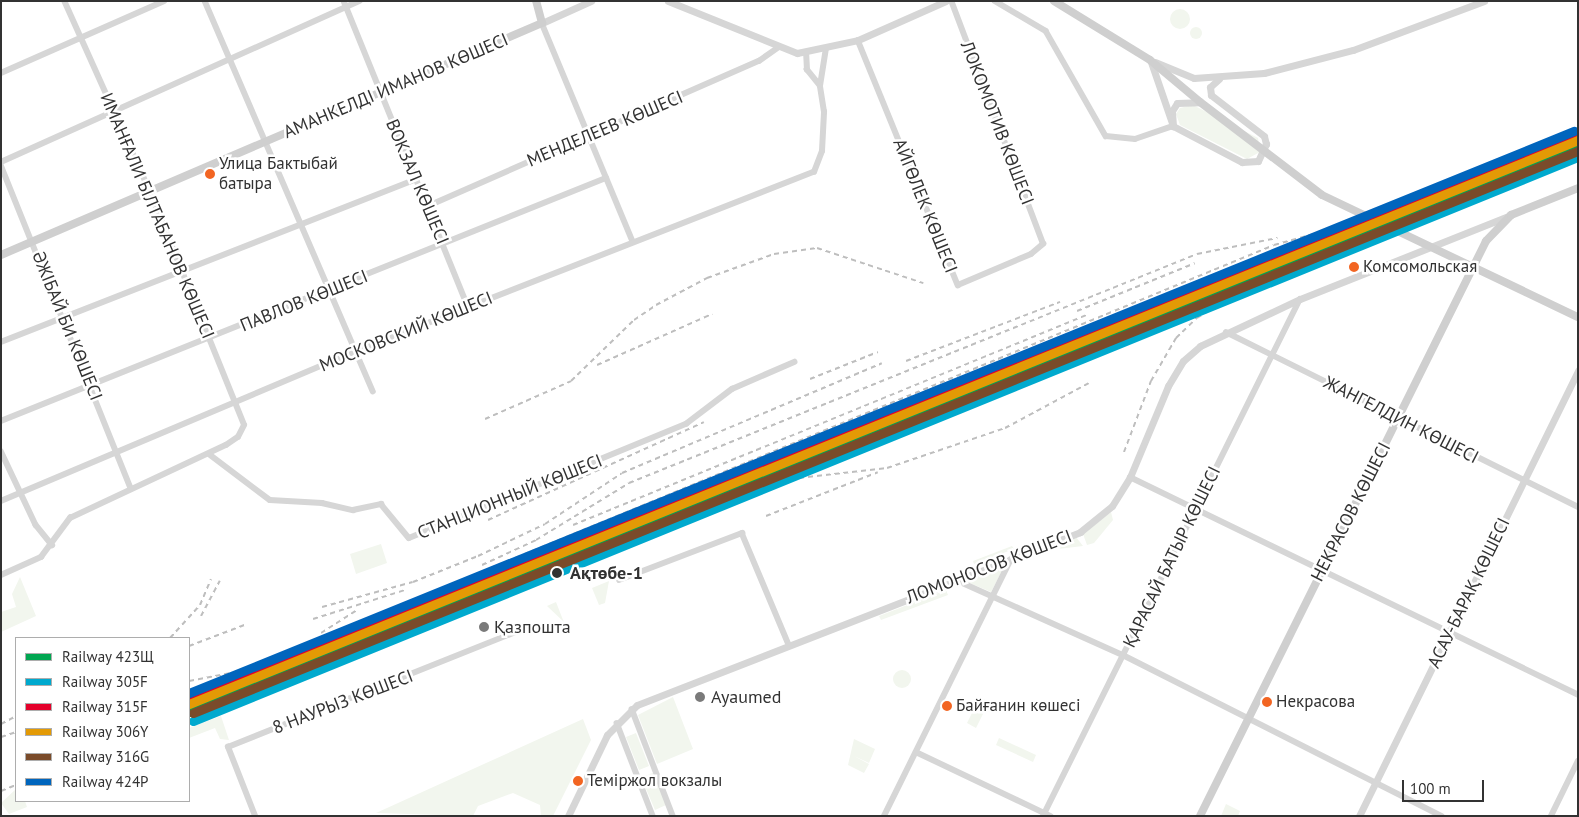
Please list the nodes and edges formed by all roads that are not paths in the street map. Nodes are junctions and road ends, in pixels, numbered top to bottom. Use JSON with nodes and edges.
{"nodes":[{"id":1,"x":64,"y":1,"type":"edge"},
{"id":2,"x":164,"y":1,"type":"edge"},
{"id":3,"x":205,"y":1,"type":"edge"},
{"id":4,"x":359,"y":1,"type":"edge"},
{"id":5,"x":536,"y":1,"type":"edge"},
{"id":6,"x":591,"y":1,"type":"edge"},
{"id":7,"x":668,"y":1,"type":"edge"},
{"id":8,"x":946,"y":1,"type":"edge"},
{"id":9,"x":951,"y":1,"type":"edge"},
{"id":10,"x":996,"y":1,"type":"edge"},
{"id":11,"x":1054,"y":1,"type":"edge"},
{"id":12,"x":1484,"y":1,"type":"edge"},
{"id":13,"x":345,"y":4,"type":"edge"},
{"id":14,"x":542,"y":23,"type":"junction"},
{"id":15,"x":79,"y":39,"type":"junction"},
{"id":16,"x":858,"y":40,"type":"junction"},
{"id":17,"x":780,"y":46,"type":"junction"},
{"id":18,"x":826,"y":50,"type":"junction"},
{"id":19,"x":806,"y":53,"type":"junction"},
{"id":20,"x":230,"y":58,"type":"junction"},
{"id":21,"x":1150,"y":60,"type":"junction"},
{"id":22,"x":1,"y":73,"type":"edge"},
{"id":23,"x":1220,"y":79,"type":"junction"},
{"id":24,"x":820,"y":86,"type":"junction"},
{"id":25,"x":382,"y":91,"type":"junction"},
{"id":26,"x":1200,"y":102,"type":"junction"},
{"id":27,"x":113,"y":112,"type":"junction"},
{"id":28,"x":1173,"y":126,"type":"junction"},
{"id":29,"x":588,"y":137,"type":"junction"},
{"id":30,"x":267,"y":142,"type":"junction"},
{"id":31,"x":1,"y":163,"type":"edge"},
{"id":32,"x":606,"y":178,"type":"junction"},
{"id":33,"x":416,"y":179,"type":"junction"},
{"id":34,"x":1578,"y":188,"type":"edge"},
{"id":35,"x":150,"y":192,"type":"junction"},
{"id":36,"x":428,"y":206,"type":"junction"},
{"id":37,"x":1511,"y":215,"type":"junction"},
{"id":38,"x":302,"y":226,"type":"junction"},
{"id":39,"x":33,"y":242,"type":"junction"},
{"id":40,"x":633,"y":242,"type":"junction"},
{"id":41,"x":444,"y":243,"type":"junction"},
{"id":42,"x":1043,"y":244,"type":"joint"},
{"id":43,"x":1,"y":255,"type":"edge"},
{"id":44,"x":184,"y":274,"type":"junction"},
{"id":45,"x":328,"y":291,"type":"junction"},
{"id":46,"x":1300,"y":299,"type":"junction"},
{"id":47,"x":468,"y":306,"type":"junction"},
{"id":48,"x":1578,"y":317,"type":"edge"},
{"id":49,"x":65,"y":319,"type":"junction"},
{"id":50,"x":1225,"y":331,"type":"junction"},
{"id":51,"x":210,"y":339,"type":"junction"},
{"id":52,"x":1,"y":342,"type":"edge"},
{"id":53,"x":354,"y":352,"type":"junction"},
{"id":54,"x":1273,"y":355,"type":"junction"},
{"id":55,"x":794,"y":362,"type":"dead end"},
{"id":56,"x":1578,"y":370,"type":"edge"},
{"id":57,"x":91,"y":386,"type":"junction"},
{"id":58,"x":373,"y":391,"type":"dead end"},
{"id":59,"x":236,"y":400,"type":"junction"},
{"id":60,"x":1397,"y":419,"type":"junction"},
{"id":61,"x":1,"y":421,"type":"edge"},
{"id":62,"x":1,"y":451,"type":"edge"},
{"id":63,"x":116,"y":451,"type":"junction"},
{"id":64,"x":209,"y":454,"type":"junction"},
{"id":65,"x":1130,"y":477,"type":"junction"},
{"id":66,"x":1524,"y":481,"type":"junction"},
{"id":67,"x":131,"y":488,"type":"junction"},
{"id":68,"x":20,"y":493,"type":"junction"},
{"id":69,"x":1,"y":501,"type":"edge"},
{"id":70,"x":1578,"y":507,"type":"edge"},
{"id":71,"x":1195,"y":509,"type":"junction"},
{"id":72,"x":52,"y":545,"type":"junction"},
{"id":73,"x":1011,"y":560,"type":"junction"},
{"id":74,"x":1322,"y":570,"type":"junction"},
{"id":75,"x":1,"y":575,"type":"edge"},
{"id":76,"x":619,"y":580,"type":"dead end"},
{"id":77,"x":956,"y":580,"type":"junction"},
{"id":78,"x":993,"y":596,"type":"junction"},
{"id":79,"x":525,"y":628,"type":"dead end"},
{"id":80,"x":1450,"y":633,"type":"junction"},
{"id":81,"x":789,"y":645,"type":"junction"},
{"id":82,"x":1123,"y":655,"type":"junction"},
{"id":83,"x":1578,"y":695,"type":"edge"},
{"id":84,"x":632,"y":709,"type":"junction"},
{"id":85,"x":1247,"y":718,"type":"junction"},
{"id":86,"x":617,"y":723,"type":"junction"},
{"id":87,"x":916,"y":752,"type":"junction"},
{"id":88,"x":1578,"y":761,"type":"edge"},
{"id":89,"x":1375,"y":783,"type":"junction"},
{"id":90,"x":1046,"y":815,"type":"edge"},
{"id":91,"x":254,"y":816,"type":"edge"},
{"id":92,"x":568,"y":816,"type":"edge"},
{"id":93,"x":653,"y":816,"type":"edge"},
{"id":94,"x":673,"y":816,"type":"edge"},
{"id":95,"x":884,"y":816,"type":"edge"},
{"id":96,"x":1200,"y":816,"type":"edge"},
{"id":97,"x":1359,"y":816,"type":"edge"},
{"id":98,"x":1442,"y":816,"type":"edge"},
{"id":99,"x":1551,"y":816,"type":"edge"}],
"edges":[{"from":1,"to":15,"type":"street","name":"ИМАНҒАЛИ БІЛТАБАНОВ КӨШЕСІ"},
{"from":2,"to":15,"type":"street"},
{"from":3,"to":20,"type":"street"},
{"from":4,"to":13,"type":"street"},
{"from":5,"to":14,"type":"main road"},
{"from":6,"to":14,"type":"street"},
{"from":7,"to":17,"type":"street"},
{"from":8,"to":16,"type":"street"},
{"from":9,"to":42,"type":"street","name":"ЛОКОМОТИВ КӨШЕСІ"},
{"from":10,"to":28,"type":"street"},
{"from":11,"to":21,"type":"main road"},
{"from":12,"to":23,"type":"street"},
{"from":13,"to":20,"type":"street"},
{"from":13,"to":25,"type":"street","name":"ВОКЗАЛ КӨШЕСІ"},
{"from":14,"to":25,"type":"main road","name":"АМАНКЕЛДІ ИМАНОВ КӨШЕСІ"},
{"from":14,"to":29,"type":"street"},
{"from":15,"to":22,"type":"street"},
{"from":15,"to":27,"type":"street","name":"ИМАНҒАЛИ БІЛТАБАНОВ КӨШЕСІ"},
{"from":16,"to":18,"type":"street"},
{"from":16,"to":42,"type":"street","name":"АЙГӨЛЕК КӨШЕСІ"},
{"from":17,"to":19,"type":"street"},
{"from":17,"to":29,"type":"street","name":"МЕНДЕЛЕЕВ КӨШЕСІ"},
{"from":18,"to":19,"type":"street"},
{"from":18,"to":24,"type":"street"},
{"from":19,"to":24,"type":"street"},
{"from":20,"to":27,"type":"street"},
{"from":20,"to":30,"type":"street"},
{"from":21,"to":23,"type":"street"},
{"from":21,"to":26,"type":"main road"},
{"from":21,"to":28,"type":"street"},
{"from":23,"to":28,"type":"street"},
{"from":24,"to":40,"type":"street","name":"МОСКОВСКИЙ КӨШЕСІ"},
{"from":25,"to":30,"type":"main road","name":"АМАНКЕЛДІ ИМАНОВ КӨШЕСІ"},
{"from":25,"to":33,"type":"street","name":"ВОКЗАЛ КӨШЕСІ"},
{"from":26,"to":28,"type":"street"},
{"from":26,"to":48,"type":"main road","bridge":true},
{"from":27,"to":31,"type":"street"},
{"from":27,"to":35,"type":"street","name":"ИМАНҒАЛИ БІЛТАБАНОВ КӨШЕСІ"},
{"from":29,"to":32,"type":"street"},
{"from":29,"to":36,"type":"street","name":"МЕНДЕЛЕЕВ КӨШЕСІ"},
{"from":30,"to":35,"type":"main road","name":"АМАНКЕЛДІ ИМАНОВ КӨШЕСІ"},
{"from":30,"to":38,"type":"street"},
{"from":31,"to":39,"type":"street","name":"ӘЖІБАЙ БИ КӨШЕСІ"},
{"from":32,"to":40,"type":"street"},
{"from":32,"to":41,"type":"street","name":"ПАВЛОВ КӨШЕСІ"},
{"from":33,"to":36,"type":"street","name":"ВОКЗАЛ КӨШЕСІ"},
{"from":33,"to":38,"type":"street"},
{"from":34,"to":37,"type":"main road","name":"ЛОМОНОСОВ КӨШЕСІ"},
{"from":35,"to":39,"type":"main road","name":"АМАНКЕЛДІ ИМАНОВ КӨШЕСІ"},
{"from":35,"to":44,"type":"street","name":"ИМАНҒАЛИ БІЛТАБАНОВ КӨШЕСІ"},
{"from":36,"to":41,"type":"street","name":"ВОКЗАЛ КӨШЕСІ"},
{"from":37,"to":46,"type":"street","name":"ЛОМОНОСОВ КӨШЕСІ"},
{"from":37,"to":60,"type":"main road","name":"НЕКРАСОВ КӨШЕСІ"},
{"from":38,"to":44,"type":"street"},
{"from":38,"to":45,"type":"street"},
{"from":39,"to":43,"type":"main road","name":"АМАНКЕЛДІ ИМАНОВ КӨШЕСІ"},
{"from":39,"to":49,"type":"street","name":"ӘЖІБАЙ БИ КӨШЕСІ"},
{"from":40,"to":47,"type":"street","name":"МОСКОВСКИЙ КӨШЕСІ"},
{"from":41,"to":45,"type":"street","name":"ПАВЛОВ КӨШЕСІ"},
{"from":41,"to":47,"type":"street","name":"ВОКЗАЛ КӨШЕСІ"},
{"from":44,"to":49,"type":"street"},
{"from":44,"to":51,"type":"street","name":"ИМАНҒАЛИ БІЛТАБАНОВ КӨШЕСІ"},
{"from":45,"to":51,"type":"street","name":"ПАВЛОВ КӨШЕСІ"},
{"from":45,"to":53,"type":"street"},
{"from":46,"to":50,"type":"street","name":"ЛОМОНОСОВ КӨШЕСІ"},
{"from":46,"to":54,"type":"street","name":"ҚАРАСАЙ БАТЫР КӨШЕСІ"},
{"from":47,"to":53,"type":"street","name":"МОСКОВСКИЙ КӨШЕСІ"},
{"from":49,"to":52,"type":"street"},
{"from":49,"to":57,"type":"street","name":"ӘЖІБАЙ БИ КӨШЕСІ"},
{"from":50,"to":54,"type":"street","name":"ЖАНГЕЛДИН КӨШЕСІ"},
{"from":50,"to":65,"type":"street","name":"ЛОМОНОСОВ КӨШЕСІ"},
{"from":51,"to":57,"type":"street","name":"ПАВЛОВ КӨШЕСІ"},
{"from":51,"to":59,"type":"street","name":"ИМАНҒАЛИ БІЛТАБАНОВ КӨШЕСІ"},
{"from":53,"to":58,"type":"street"},
{"from":53,"to":59,"type":"street","name":"МОСКОВСКИЙ КӨШЕСІ"},
{"from":54,"to":60,"type":"street","name":"ЖАНГЕЛДИН КӨШЕСІ"},
{"from":54,"to":71,"type":"street","name":"ҚАРАСАЙ БАТЫР КӨШЕСІ"},
{"from":55,"to":64,"type":"street","name":"СТАНЦИОННЫЙ КӨШЕСІ"},
{"from":56,"to":66,"type":"street","name":"АСАУ-БАРАҚ КӨШЕСІ"},
{"from":57,"to":61,"type":"street","name":"ПАВЛОВ КӨШЕСІ"},
{"from":57,"to":63,"type":"street","name":"ӘЖІБАЙ БИ КӨШЕСІ"},
{"from":59,"to":63,"type":"street","name":"МОСКОВСКИЙ КӨШЕСІ"},
{"from":59,"to":64,"type":"street","name":"ИМАНҒАЛИ БІЛТАБАНОВ КӨШЕСІ"},
{"from":60,"to":66,"type":"street","name":"ЖАНГЕЛДИН КӨШЕСІ"},
{"from":60,"to":74,"type":"main road","name":"НЕКРАСОВ КӨШЕСІ"},
{"from":62,"to":68,"type":"street"},
{"from":63,"to":67,"type":"street","name":"ӘЖІБАЙ БИ КӨШЕСІ"},
{"from":63,"to":68,"type":"street","name":"МОСКОВСКИЙ КӨШЕСІ"},
{"from":64,"to":67,"type":"street"},
{"from":65,"to":71,"type":"street"},
{"from":65,"to":73,"type":"street","name":"ЛОМОНОСОВ КӨШЕСІ"},
{"from":66,"to":70,"type":"street","name":"ЖАНГЕЛДИН КӨШЕСІ"},
{"from":66,"to":80,"type":"street","name":"АСАУ-БАРАҚ КӨШЕСІ"},
{"from":67,"to":72,"type":"street"},
{"from":68,"to":69,"type":"street","name":"МОСКОВСКИЙ КӨШЕСІ"},
{"from":68,"to":72,"type":"street"},
{"from":71,"to":74,"type":"street"},
{"from":71,"to":82,"type":"street","name":"ҚАРАСАЙ БАТЫР КӨШЕСІ"},
{"from":72,"to":75,"type":"street"},
{"from":73,"to":77,"type":"street","name":"ЛОМОНОСОВ КӨШЕСІ"},
{"from":73,"to":78,"type":"street"},
{"from":74,"to":80,"type":"street"},
{"from":74,"to":85,"type":"main road","name":"НЕКРАСОВ КӨШЕСІ"},
{"from":76,"to":81,"type":"street"},
{"from":77,"to":78,"type":"street"},
{"from":77,"to":81,"type":"street","name":"ЛОМОНОСОВ КӨШЕСІ"},
{"from":78,"to":82,"type":"street"},
{"from":78,"to":87,"type":"street"},
{"from":79,"to":91,"type":"street","name":"8 НАУРЫЗ КӨШЕСІ"},
{"from":80,"to":83,"type":"street"},
{"from":80,"to":89,"type":"street","name":"АСАУ-БАРАҚ КӨШЕСІ"},
{"from":81,"to":84,"type":"street","name":"ЛОМОНОСОВ КӨШЕСІ"},
{"from":82,"to":85,"type":"street"},
{"from":82,"to":90,"type":"street","name":"ҚАРАСАЙ БАТЫР КӨШЕСІ"},
{"from":84,"to":86,"type":"street","name":"ЛОМОНОСОВ КӨШЕСІ"},
{"from":84,"to":94,"type":"street"},
{"from":85,"to":89,"type":"street"},
{"from":85,"to":96,"type":"main road","name":"НЕКРАСОВ КӨШЕСІ"},
{"from":86,"to":92,"type":"street","name":"ЛОМОНОСОВ КӨШЕСІ"},
{"from":86,"to":93,"type":"street"},
{"from":87,"to":90,"type":"street"},
{"from":87,"to":95,"type":"street"},
{"from":88,"to":99,"type":"street"},
{"from":89,"to":97,"type":"street","name":"АСАУ-БАРАҚ КӨШЕСІ"},
{"from":89,"to":98,"type":"street"}]}
